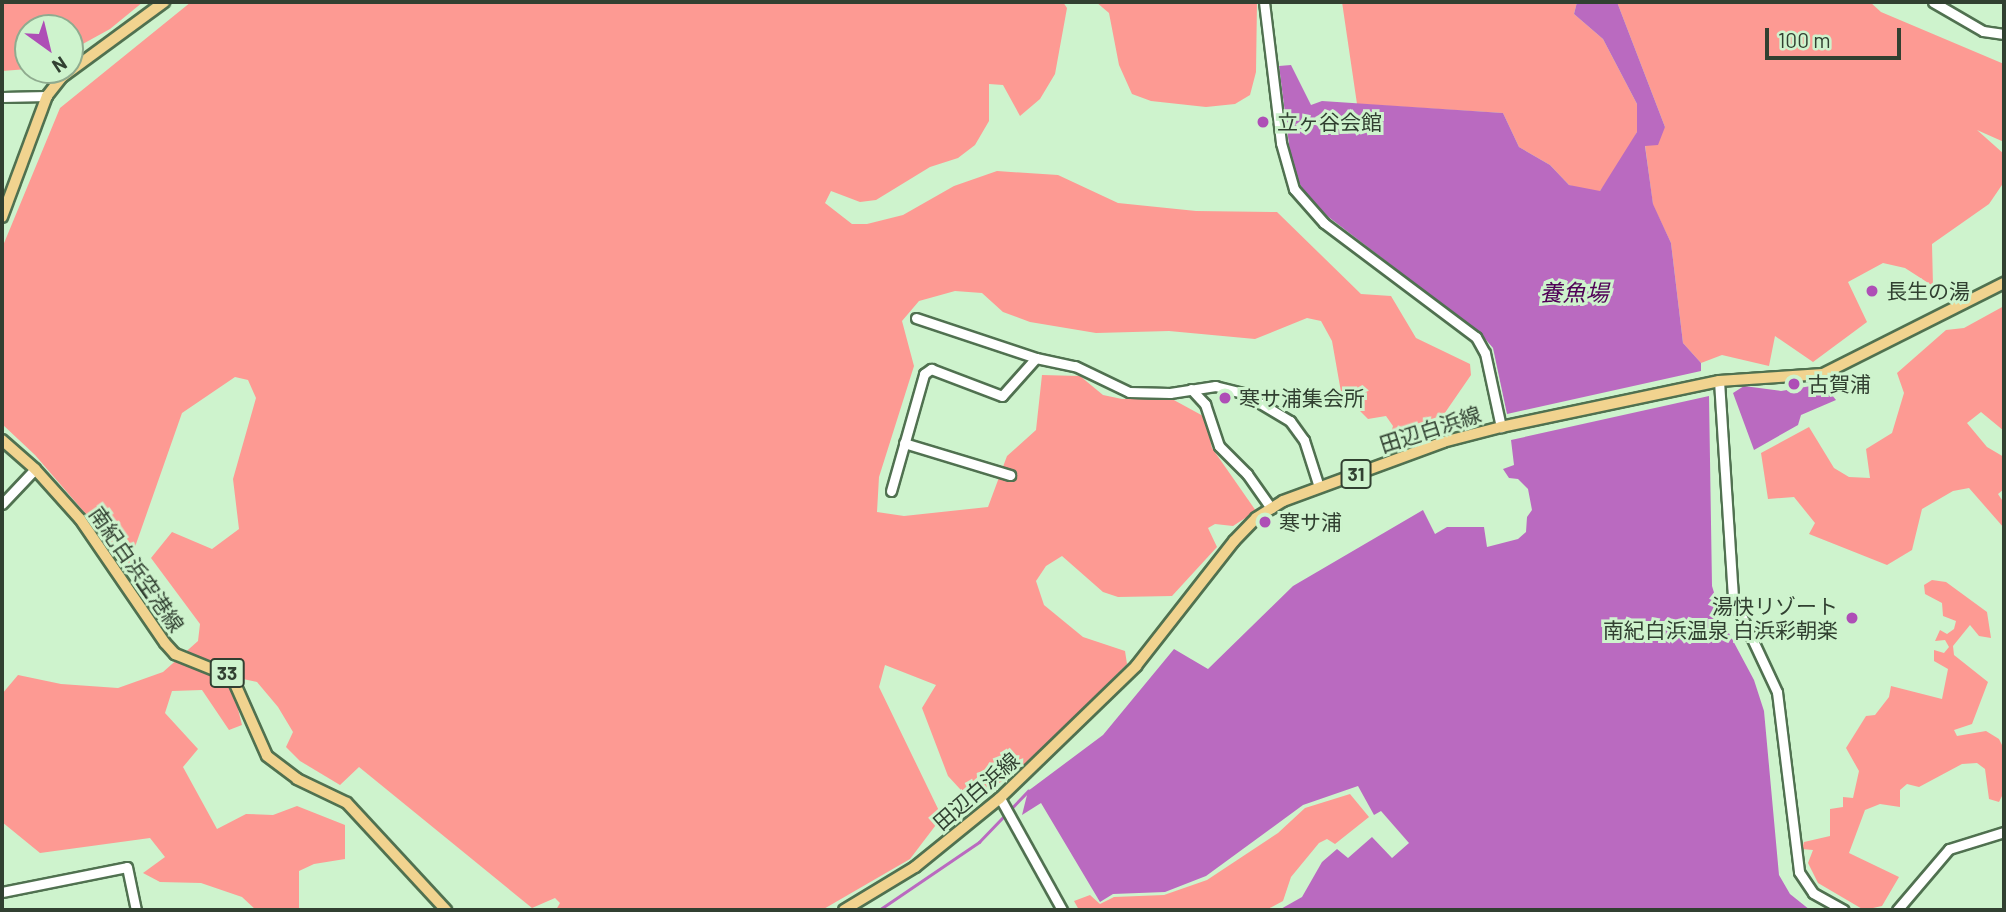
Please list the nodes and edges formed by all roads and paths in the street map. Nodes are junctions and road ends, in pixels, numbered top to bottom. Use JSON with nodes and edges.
{"nodes":[{"id":1,"x":164,"y":2,"type":"edge"},
{"id":2,"x":1264,"y":2,"type":"edge"},
{"id":3,"x":1933,"y":2,"type":"edge"},
{"id":4,"x":2004,"y":34,"type":"edge"},
{"id":5,"x":47,"y":96,"type":"junction"},
{"id":6,"x":2,"y":97,"type":"edge"},
{"id":7,"x":2,"y":217,"type":"edge"},
{"id":8,"x":2004,"y":283,"type":"edge"},
{"id":9,"x":916,"y":318,"type":"dead end"},
{"id":10,"x":1035,"y":358,"type":"junction"},
{"id":11,"x":1719,"y":381,"type":"junction"},
{"id":12,"x":1191,"y":389,"type":"junction"},
{"id":13,"x":1501,"y":427,"type":"junction"},
{"id":14,"x":2,"y":440,"type":"edge"},
{"id":15,"x":904,"y":443,"type":"junction"},
{"id":16,"x":35,"y":469,"type":"junction"},
{"id":17,"x":1010,"y":475,"type":"dead end"},
{"id":18,"x":1319,"y":487,"type":"junction"},
{"id":19,"x":891,"y":491,"type":"dead end"},
{"id":20,"x":2,"y":504,"type":"edge"},
{"id":21,"x":1270,"y":508,"type":"junction"},
{"id":22,"x":1003,"y":802,"type":"junction"},
{"id":23,"x":2004,"y":832,"type":"edge"},
{"id":24,"x":2,"y":892,"type":"edge"},
{"id":25,"x":1058,"y":909,"type":"edge"},
{"id":26,"x":136,"y":910,"type":"edge"},
{"id":27,"x":446,"y":910,"type":"edge"},
{"id":28,"x":844,"y":910,"type":"edge"},
{"id":29,"x":1844,"y":910,"type":"edge"},
{"id":30,"x":1897,"y":910,"type":"edge"}],
"edges":[{"from":1,"to":5,"type":"main road"},
{"from":2,"to":13,"type":"street"},
{"from":3,"to":4,"type":"street"},
{"from":5,"to":6,"type":"street"},
{"from":5,"to":7,"type":"main road"},
{"from":8,"to":11,"type":"main road","name":"田辺白浜線","number":"31"},
{"from":9,"to":10,"type":"street"},
{"from":10,"to":12,"type":"street"},
{"from":10,"to":15,"type":"street"},
{"from":11,"to":13,"type":"main road","name":"田辺白浜線","number":"31"},
{"from":11,"to":29,"type":"street"},
{"from":12,"to":18,"type":"street"},
{"from":12,"to":21,"type":"street"},
{"from":13,"to":18,"type":"main road","name":"田辺白浜線","number":"31"},
{"from":14,"to":16,"type":"main road","name":"南紀白浜空港線","number":"33"},
{"from":15,"to":17,"type":"street"},
{"from":15,"to":19,"type":"street"},
{"from":16,"to":20,"type":"street"},
{"from":16,"to":27,"type":"main road","name":"南紀白浜空港線","number":"33"},
{"from":18,"to":21,"type":"main road","name":"田辺白浜線","number":"31"},
{"from":21,"to":22,"type":"main road","name":"田辺白浜線","number":"31"},
{"from":22,"to":25,"type":"street"},
{"from":22,"to":28,"type":"main road","name":"田辺白浜線","number":"31"},
{"from":23,"to":30,"type":"street"},
{"from":24,"to":26,"type":"street"}]}
